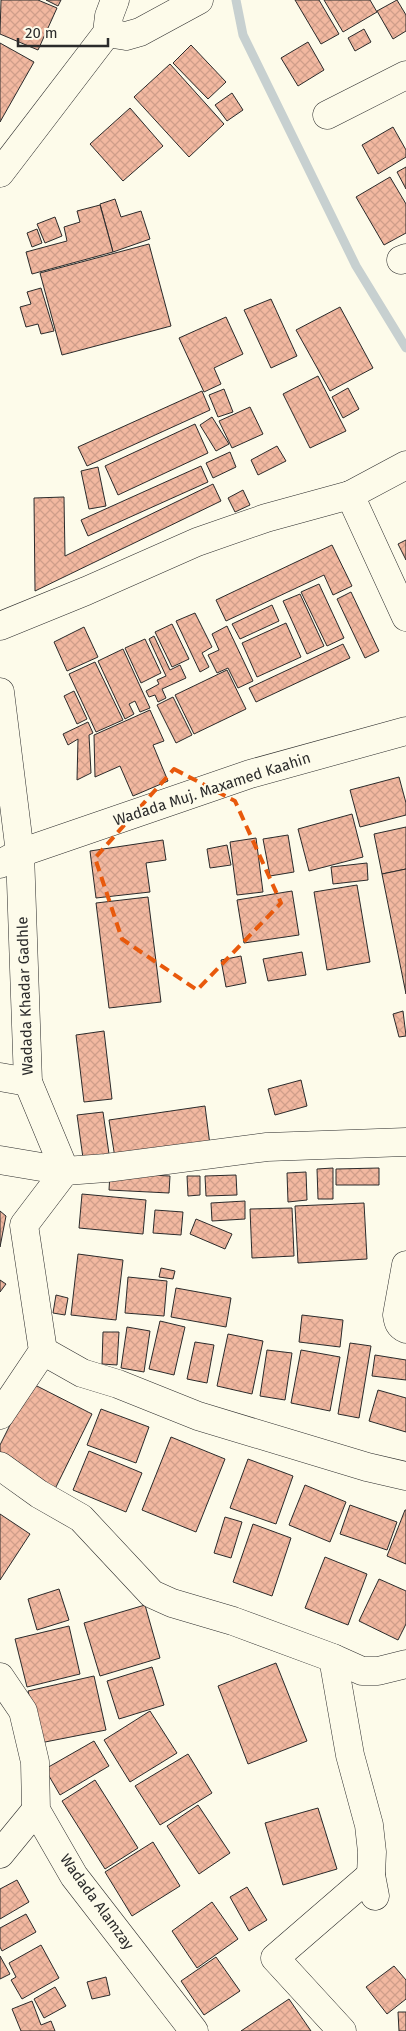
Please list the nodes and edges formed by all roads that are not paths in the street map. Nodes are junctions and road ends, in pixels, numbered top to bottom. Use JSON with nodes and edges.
{"nodes":[{"id":1,"x":115,"y":0,"type":"edge"},
{"id":2,"x":199,"y":0,"type":"edge"},
{"id":3,"x":107,"y":33,"type":"junction"},
{"id":4,"x":406,"y":75,"type":"edge"},
{"id":5,"x":327,"y":115,"type":"dead end"},
{"id":6,"x":0,"y":173,"type":"edge"},
{"id":7,"x":406,"y":465,"type":"edge"},
{"id":8,"x":350,"y":496,"type":"junction"},
{"id":9,"x":406,"y":617,"type":"edge"},
{"id":10,"x":0,"y":626,"type":"edge"},
{"id":11,"x":1,"y":707,"type":"edge"},
{"id":12,"x":406,"y":731,"type":"edge"},
{"id":13,"x":10,"y":859,"type":"edge"},
{"id":14,"x":0,"y":1077,"type":"edge"},
{"id":15,"x":28,"y":1082,"type":"junction"},
{"id":16,"x":406,"y":1142,"type":"edge"},
{"id":17,"x":0,"y":1160,"type":"edge"},
{"id":18,"x":65,"y":1170,"type":"junction"},
{"id":19,"x":406,"y":1265,"type":"edge"},
{"id":20,"x":406,"y":1329,"type":"edge"},
{"id":21,"x":43,"y":1351,"type":"junction"},
{"id":22,"x":0,"y":1415,"type":"edge"},
{"id":23,"x":0,"y":1466,"type":"edge"},
{"id":24,"x":406,"y":1476,"type":"edge"},
{"id":25,"x":333,"y":1658,"type":"junction"},
{"id":26,"x":406,"y":1664,"type":"edge"},
{"id":27,"x":0,"y":1677,"type":"edge"},
{"id":28,"x":36,"y":1810,"type":"junction"},
{"id":29,"x":0,"y":1854,"type":"edge"},
{"id":30,"x":194,"y":2031,"type":"edge"},
{"id":31,"x":342,"y":2031,"type":"edge"}],
"edges":[{"from":1,"to":3,"type":"street"},
{"from":2,"to":3,"type":"street"},
{"from":3,"to":6,"type":"street"},
{"from":4,"to":5,"type":"street"},
{"from":7,"to":8,"type":"street"},
{"from":8,"to":9,"type":"street"},
{"from":8,"to":10,"type":"street"},
{"from":11,"to":13,"type":"street","name":"Wadada Khadar Gadhle"},
{"from":12,"to":13,"type":"street","name":"Wadada Muj. Maxamed Kaahin"},
{"from":13,"to":15,"type":"street","name":"Wadada Khadar Gadhle"},
{"from":14,"to":15,"type":"street"},
{"from":15,"to":18,"type":"street","name":"Wadada Khadar Gadhle"},
{"from":16,"to":18,"type":"street"},
{"from":17,"to":18,"type":"street"},
{"from":18,"to":21,"type":"street"},
{"from":19,"to":20,"type":"street"},
{"from":21,"to":22,"type":"street"},
{"from":21,"to":24,"type":"street"},
{"from":23,"to":25,"type":"street"},
{"from":25,"to":26,"type":"street"},
{"from":25,"to":31,"type":"street"},
{"from":27,"to":28,"type":"street","name":"Wadada Alamzay"},
{"from":28,"to":29,"type":"street"},
{"from":28,"to":30,"type":"street","name":"Wadada Alamzay"}]}
